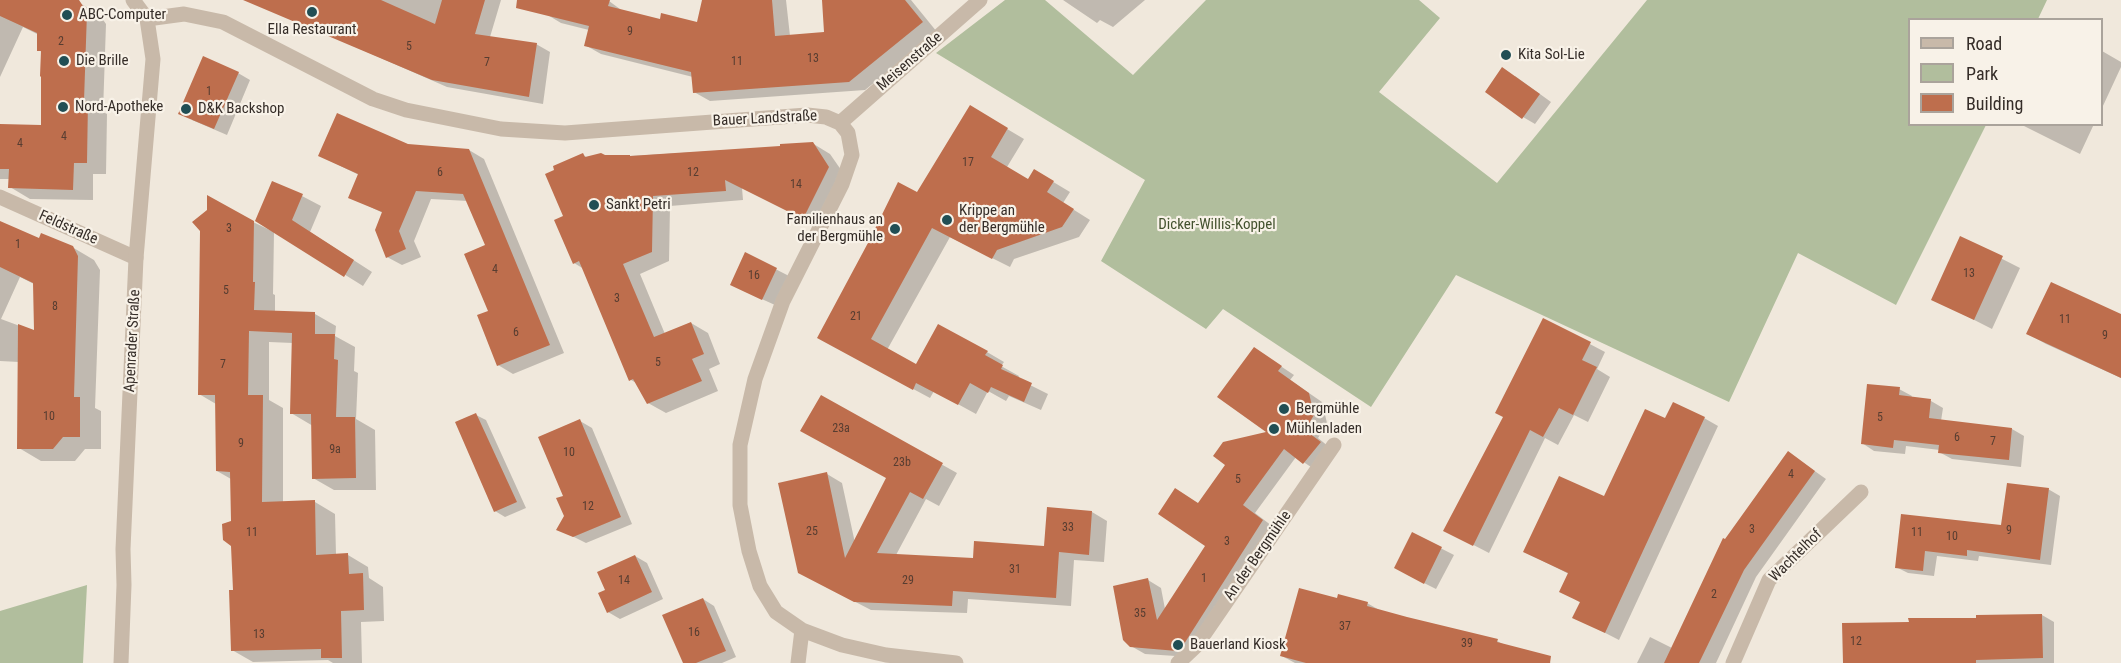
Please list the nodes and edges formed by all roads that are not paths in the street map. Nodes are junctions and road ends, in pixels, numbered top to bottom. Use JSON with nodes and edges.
{"nodes":[{"id":1,"x":133,"y":0,"type":"edge"},
{"id":2,"x":980,"y":0,"type":"edge"},
{"id":3,"x":147,"y":19,"type":"junction"},
{"id":4,"x":840,"y":123,"type":"junction"},
{"id":5,"x":0,"y":197,"type":"edge"},
{"id":6,"x":136,"y":258,"type":"junction"},
{"id":7,"x":1334,"y":446,"type":"dead end"},
{"id":8,"x":1861,"y":492,"type":"dead end"},
{"id":9,"x":802,"y":630,"type":"junction"},
{"id":10,"x":121,"y":663,"type":"edge"},
{"id":11,"x":798,"y":663,"type":"edge"},
{"id":12,"x":956,"y":663,"type":"edge"},
{"id":13,"x":1178,"y":663,"type":"edge"},
{"id":14,"x":1733,"y":663,"type":"edge"}],
"edges":[{"from":1,"to":3,"type":"street"},
{"from":2,"to":4,"type":"street","name":"Meisenstraße"},
{"from":3,"to":4,"type":"street","name":"Bauer Landstraße"},
{"from":3,"to":6,"type":"street","name":"Apenrader Straße"},
{"from":4,"to":9,"type":"street"},
{"from":5,"to":6,"type":"street","name":"Feldstraße"},
{"from":6,"to":10,"type":"street","name":"Apenrader Straße"},
{"from":7,"to":13,"type":"street","name":"An der Bergmühle"},
{"from":8,"to":14,"type":"street","name":"Wachtelhof"},
{"from":9,"to":11,"type":"street"},
{"from":9,"to":12,"type":"street"}]}
